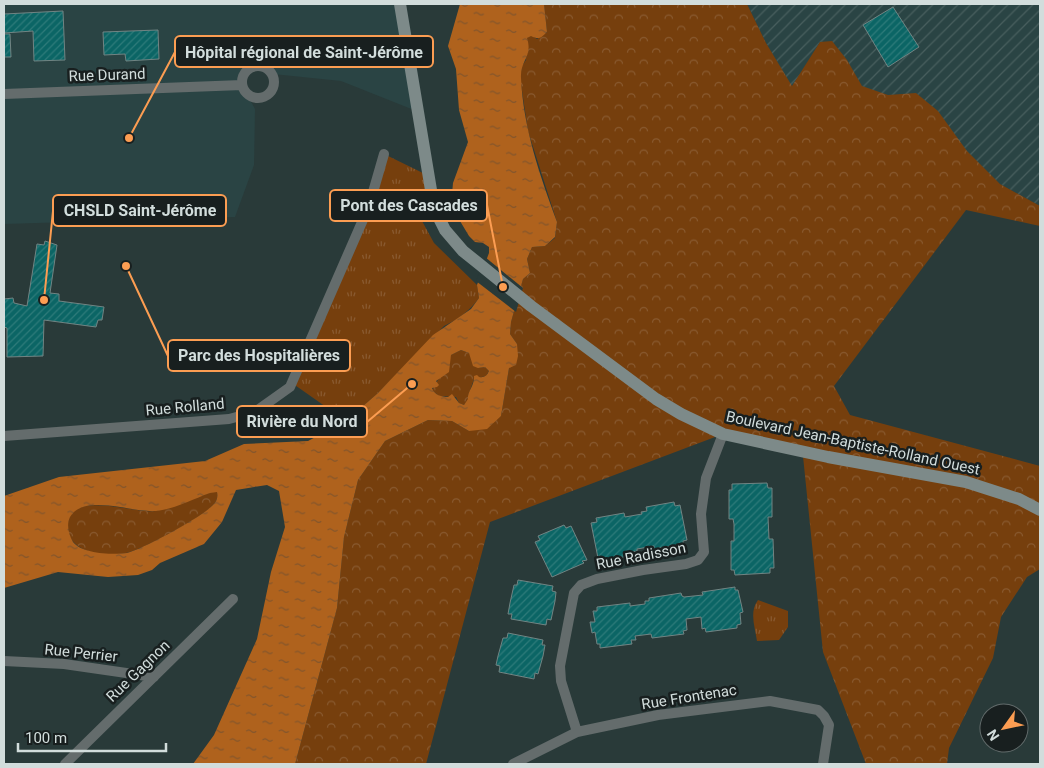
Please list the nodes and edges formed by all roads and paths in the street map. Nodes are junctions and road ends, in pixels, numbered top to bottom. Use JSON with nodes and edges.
{"nodes":[{"id":1,"x":400,"y":4,"type":"edge"},
{"id":2,"x":242,"y":85,"type":"dead end"},
{"id":3,"x":4,"y":94,"type":"edge"},
{"id":4,"x":384,"y":154,"type":"dead end"},
{"id":5,"x":723,"y":434,"type":"junction"},
{"id":6,"x":4,"y":436,"type":"edge"},
{"id":7,"x":1040,"y":510,"type":"edge"},
{"id":8,"x":233,"y":599,"type":"dead end"},
{"id":9,"x":4,"y":661,"type":"edge"},
{"id":10,"x":154,"y":677,"type":"junction"},
{"id":11,"x":577,"y":732,"type":"junction"},
{"id":12,"x":64,"y":764,"type":"edge"},
{"id":13,"x":513,"y":764,"type":"edge"},
{"id":14,"x":823,"y":764,"type":"edge"}],
"edges":[{"from":1,"to":5,"type":"street","name":"Boulevard Jean-Baptiste-Rolland Ouest"},
{"from":2,"to":3,"type":"street","name":"Rue Durand"},
{"from":4,"to":6,"type":"street","name":"Rue Rolland"},
{"from":5,"to":7,"type":"street","name":"Boulevard Jean-Baptiste-Rolland Ouest"},
{"from":5,"to":11,"type":"street","name":"Rue Radisson"},
{"from":8,"to":10,"type":"street","name":"Rue Gagnon"},
{"from":9,"to":10,"type":"street","name":"Rue Perrier"},
{"from":10,"to":12,"type":"street","name":"Rue Gagnon"},
{"from":11,"to":13,"type":"street","name":"Rue Frontenac"},
{"from":11,"to":14,"type":"street","name":"Rue Frontenac"}]}
